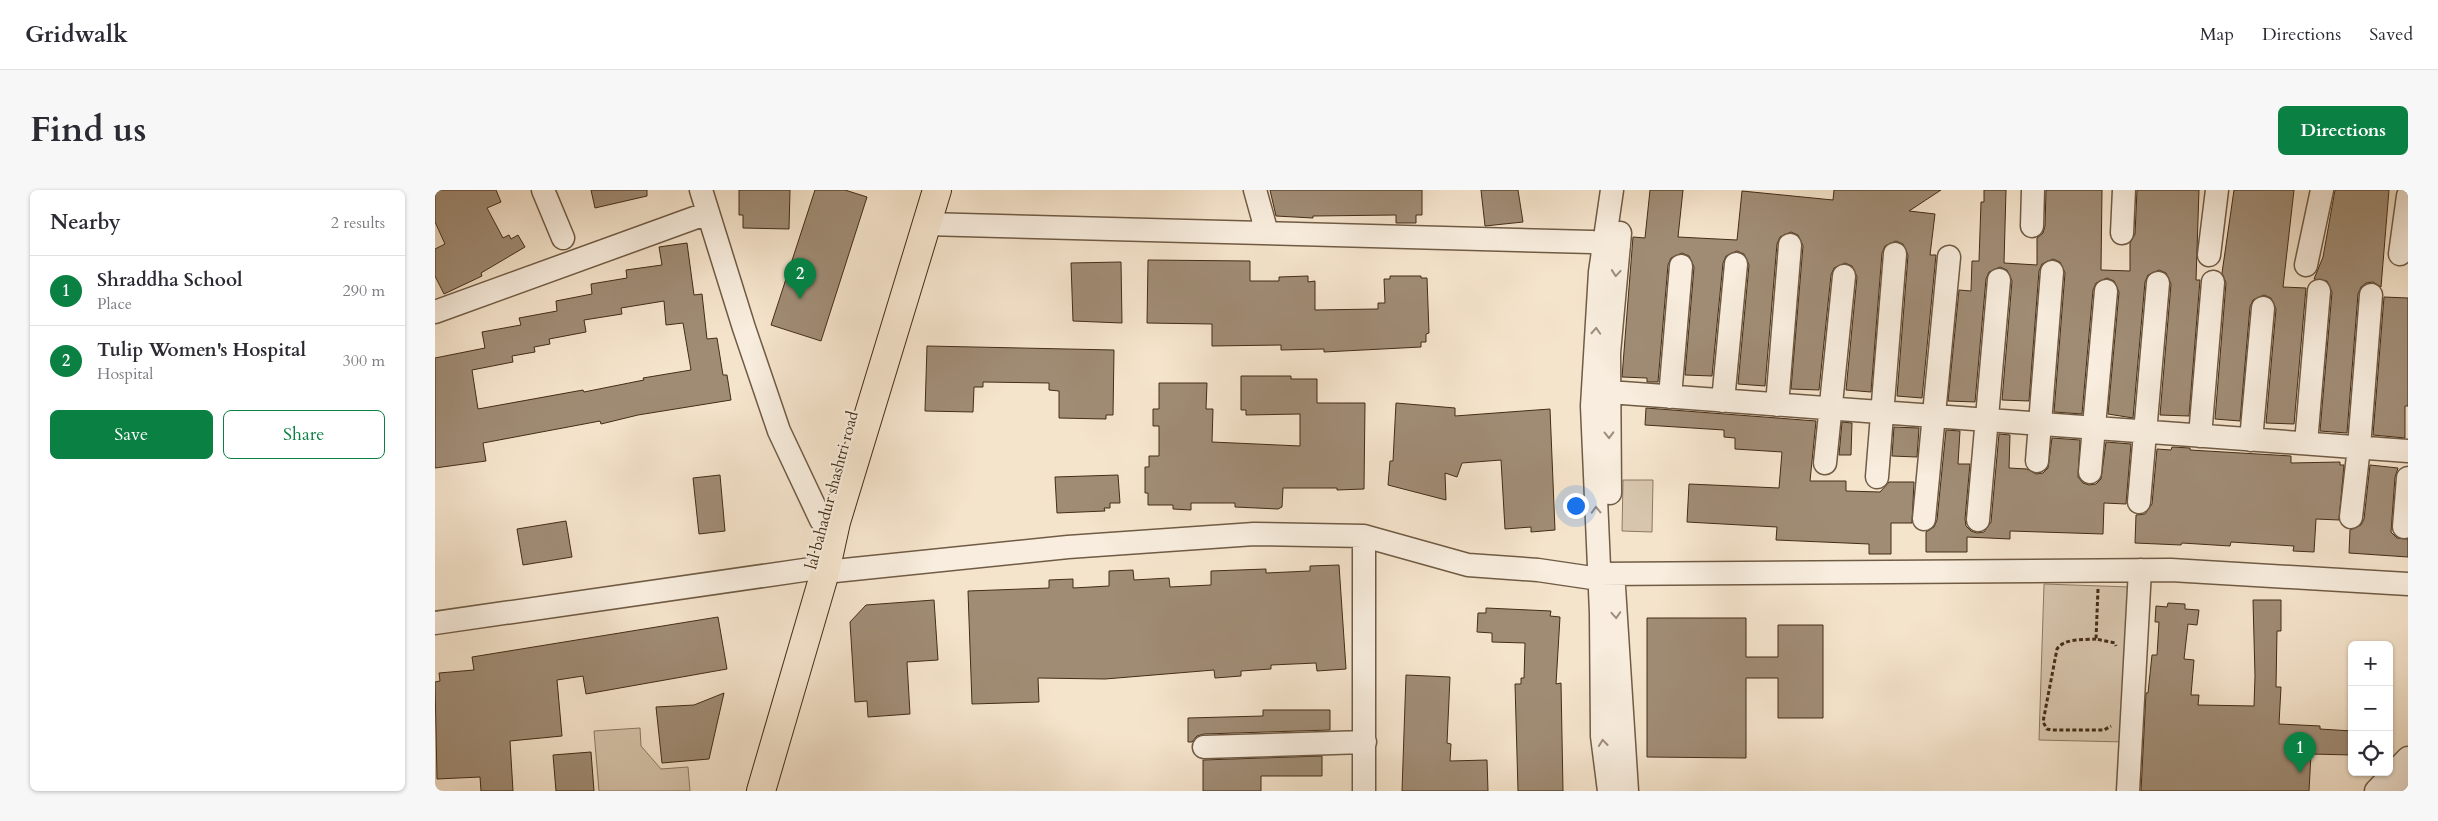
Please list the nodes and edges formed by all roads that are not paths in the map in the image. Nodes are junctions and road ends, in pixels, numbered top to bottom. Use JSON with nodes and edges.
{"nodes":[{"id":1,"x":543,"y":190,"type":"edge"},
{"id":2,"x":701,"y":190,"type":"edge"},
{"id":3,"x":921,"y":190,"type":"edge"},
{"id":4,"x":937,"y":190,"type":"edge"},
{"id":5,"x":1255,"y":190,"type":"edge"},
{"id":6,"x":1612,"y":190,"type":"edge"},
{"id":7,"x":1627,"y":190,"type":"edge"},
{"id":8,"x":2033,"y":190,"type":"edge"},
{"id":9,"x":2124,"y":190,"type":"edge"},
{"id":10,"x":2217,"y":190,"type":"edge"},
{"id":11,"x":2322,"y":190,"type":"edge"},
{"id":12,"x":2408,"y":196,"type":"edge"},
{"id":13,"x":708,"y":213,"type":"junction"},
{"id":14,"x":926,"y":224,"type":"junction"},
{"id":15,"x":2032,"y":226,"type":"dead end"},
{"id":16,"x":1267,"y":233,"type":"junction"},
{"id":17,"x":2122,"y":234,"type":"dead end"},
{"id":18,"x":563,"y":238,"type":"dead end"},
{"id":19,"x":1790,"y":245,"type":"dead end"},
{"id":20,"x":1611,"y":246,"type":"junction"},
{"id":21,"x":1895,"y":254,"type":"dead end"},
{"id":22,"x":2400,"y":254,"type":"dead end"},
{"id":23,"x":2209,"y":255,"type":"dead end"},
{"id":24,"x":1949,"y":257,"type":"dead end"},
{"id":25,"x":1736,"y":264,"type":"dead end"},
{"id":26,"x":2306,"y":265,"type":"dead end"},
{"id":27,"x":1681,"y":266,"type":"dead end"},
{"id":28,"x":2052,"y":272,"type":"dead end"},
{"id":29,"x":1843,"y":276,"type":"dead end"},
{"id":30,"x":1999,"y":280,"type":"dead end"},
{"id":31,"x":2157,"y":282,"type":"dead end"},
{"id":32,"x":2213,"y":282,"type":"dead end"},
{"id":33,"x":2106,"y":291,"type":"dead end"},
{"id":34,"x":2319,"y":291,"type":"dead end"},
{"id":35,"x":2371,"y":295,"type":"dead end"},
{"id":36,"x":2263,"y":308,"type":"dead end"},
{"id":37,"x":435,"y":312,"type":"edge"},
{"id":38,"x":1609,"y":392,"type":"junction"},
{"id":39,"x":1670,"y":397,"type":"junction"},
{"id":40,"x":1723,"y":401,"type":"junction"},
{"id":41,"x":1777,"y":405,"type":"junction"},
{"id":42,"x":1831,"y":408,"type":"junction"},
{"id":43,"x":1882,"y":412,"type":"junction"},
{"id":44,"x":1935,"y":416,"type":"junction"},
{"id":45,"x":1986,"y":421,"type":"junction"},
{"id":46,"x":2040,"y":424,"type":"junction"},
{"id":47,"x":2093,"y":428,"type":"junction"},
{"id":48,"x":2147,"y":432,"type":"junction"},
{"id":49,"x":2200,"y":436,"type":"junction"},
{"id":50,"x":2251,"y":440,"type":"junction"},
{"id":51,"x":2306,"y":444,"type":"junction"},
{"id":52,"x":2359,"y":447,"type":"junction"},
{"id":53,"x":2408,"y":451,"type":"edge"},
{"id":54,"x":2037,"y":461,"type":"dead end"},
{"id":55,"x":1825,"y":464,"type":"dead end"},
{"id":56,"x":2090,"y":472,"type":"dead end"},
{"id":57,"x":1877,"y":477,"type":"dead end"},
{"id":58,"x":2408,"y":478,"type":"edge"},
{"id":59,"x":2139,"y":502,"type":"dead end"},
{"id":60,"x":2351,"y":517,"type":"dead end"},
{"id":61,"x":1924,"y":519,"type":"dead end"},
{"id":62,"x":821,"y":520,"type":"junction"},
{"id":63,"x":1978,"y":520,"type":"dead end"},
{"id":64,"x":2403,"y":528,"type":"dead end"},
{"id":65,"x":1364,"y":536,"type":"junction"},
{"id":66,"x":818,"y":570,"type":"junction"},
{"id":67,"x":2140,"y":575,"type":"junction"},
{"id":68,"x":1605,"y":579,"type":"junction"},
{"id":69,"x":2408,"y":584,"type":"edge"},
{"id":70,"x":2408,"y":595,"type":"edge"},
{"id":71,"x":435,"y":623,"type":"edge"},
{"id":72,"x":1365,"y":742,"type":"junction"},
{"id":73,"x":1204,"y":748,"type":"dead end"},
{"id":74,"x":2408,"y":758,"type":"edge"},
{"id":75,"x":2408,"y":782,"type":"edge"},
{"id":76,"x":748,"y":791,"type":"edge"},
{"id":77,"x":761,"y":791,"type":"edge"},
{"id":78,"x":1364,"y":791,"type":"edge"},
{"id":79,"x":1609,"y":791,"type":"edge"},
{"id":80,"x":1627,"y":791,"type":"edge"},
{"id":81,"x":2128,"y":791,"type":"edge"},
{"id":82,"x":2376,"y":791,"type":"edge"},
{"id":83,"x":2399,"y":791,"type":"edge"}],
"edges":[{"from":1,"to":18,"type":"street"},
{"from":2,"to":13,"type":"street"},
{"from":3,"to":62,"type":"main road","name":"lal bahadur shashtri road"},
{"from":4,"to":14,"type":"main road"},
{"from":5,"to":16,"type":"street"},
{"from":6,"to":20,"type":"street"},
{"from":7,"to":20,"type":"street"},
{"from":8,"to":15,"type":"street"},
{"from":9,"to":17,"type":"street"},
{"from":10,"to":23,"type":"street"},
{"from":11,"to":26,"type":"street"},
{"from":12,"to":22,"type":"street"},
{"from":13,"to":37,"type":"street"},
{"from":13,"to":62,"type":"street"},
{"from":14,"to":16,"type":"street"},
{"from":14,"to":66,"type":"main road"},
{"from":16,"to":20,"type":"street"},
{"from":19,"to":41,"type":"street"},
{"from":20,"to":38,"type":"street","one_way":true},
{"from":68,"to":20,"type":"street","one_way":true},
{"from":21,"to":43,"type":"street"},
{"from":24,"to":44,"type":"street"},
{"from":25,"to":40,"type":"street"},
{"from":27,"to":39,"type":"street"},
{"from":28,"to":46,"type":"street"},
{"from":29,"to":42,"type":"street"},
{"from":30,"to":45,"type":"street"},
{"from":31,"to":48,"type":"street"},
{"from":32,"to":49,"type":"street"},
{"from":33,"to":47,"type":"street"},
{"from":34,"to":51,"type":"street"},
{"from":35,"to":52,"type":"street"},
{"from":36,"to":50,"type":"street"},
{"from":38,"to":39,"type":"street"},
{"from":38,"to":68,"type":"street","one_way":true},
{"from":39,"to":40,"type":"street"},
{"from":40,"to":41,"type":"street"},
{"from":41,"to":42,"type":"street"},
{"from":42,"to":43,"type":"street"},
{"from":42,"to":55,"type":"street"},
{"from":43,"to":44,"type":"street"},
{"from":43,"to":57,"type":"street"},
{"from":44,"to":45,"type":"street"},
{"from":44,"to":61,"type":"street"},
{"from":45,"to":46,"type":"street"},
{"from":45,"to":63,"type":"street"},
{"from":46,"to":47,"type":"street"},
{"from":46,"to":54,"type":"street"},
{"from":47,"to":48,"type":"street"},
{"from":47,"to":56,"type":"street"},
{"from":48,"to":49,"type":"street"},
{"from":48,"to":59,"type":"street"},
{"from":49,"to":50,"type":"street"},
{"from":50,"to":51,"type":"street"},
{"from":51,"to":52,"type":"street"},
{"from":52,"to":53,"type":"street"},
{"from":52,"to":60,"type":"street"},
{"from":58,"to":64,"type":"street"},
{"from":62,"to":66,"type":"main road","name":"lal bahadur shashtri road"},
{"from":65,"to":66,"type":"street"},
{"from":65,"to":68,"type":"street"},
{"from":65,"to":72,"type":"street"},
{"from":66,"to":71,"type":"street"},
{"from":66,"to":76,"type":"main road","name":"lal bahadur shashtri road"},
{"from":66,"to":77,"type":"main road"},
{"from":67,"to":68,"type":"street"},
{"from":67,"to":69,"type":"street"},
{"from":67,"to":70,"type":"street"},
{"from":67,"to":81,"type":"street"},
{"from":79,"to":68,"type":"street","one_way":true},
{"from":68,"to":80,"type":"street","one_way":true},
{"from":72,"to":73,"type":"street"},
{"from":72,"to":78,"type":"street"},
{"from":74,"to":82,"type":"street"},
{"from":75,"to":83,"type":"street"}]}
